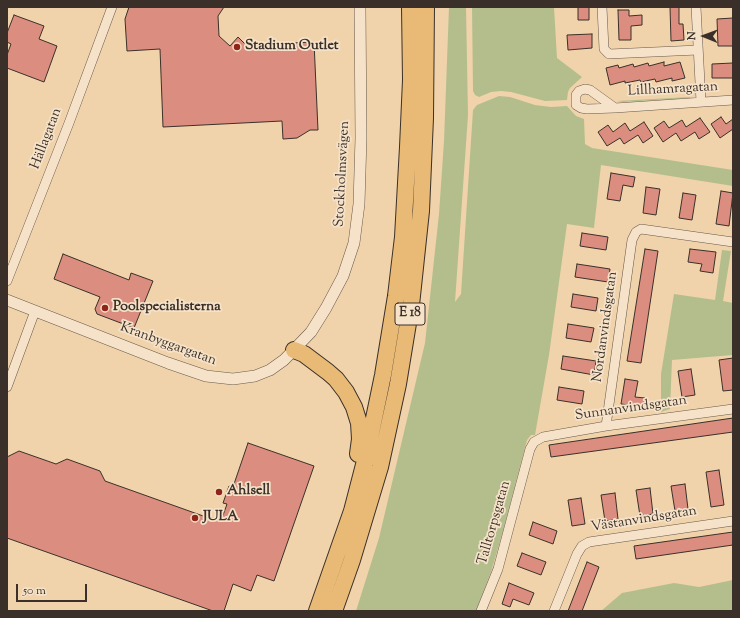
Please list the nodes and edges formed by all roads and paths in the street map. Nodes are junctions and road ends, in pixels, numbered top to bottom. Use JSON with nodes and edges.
{"nodes":[{"id":1,"x":112,"y":7,"type":"edge"},
{"id":2,"x":360,"y":7,"type":"edge"},
{"id":3,"x":410,"y":7,"type":"edge"},
{"id":4,"x":426,"y":7,"type":"edge"},
{"id":5,"x":602,"y":7,"type":"edge"},
{"id":6,"x":696,"y":7,"type":"edge"},
{"id":7,"x":698,"y":50,"type":"junction"},
{"id":8,"x":733,"y":100,"type":"edge"},
{"id":9,"x":701,"y":102,"type":"junction"},
{"id":10,"x":614,"y":108,"type":"dead end"},
{"id":11,"x":733,"y":242,"type":"edge"},
{"id":12,"x":7,"y":281,"type":"edge"},
{"id":13,"x":7,"y":300,"type":"edge"},
{"id":14,"x":35,"y":311,"type":"junction"},
{"id":15,"x":294,"y":350,"type":"junction"},
{"id":16,"x":7,"y":387,"type":"edge"},
{"id":17,"x":733,"y":409,"type":"edge"},
{"id":18,"x":606,"y":426,"type":"junction"},
{"id":19,"x":534,"y":442,"type":"joint"},
{"id":20,"x":733,"y":521,"type":"edge"},
{"id":21,"x":335,"y":560,"type":"junction"},
{"id":22,"x":317,"y":611,"type":"edge"},
{"id":23,"x":334,"y":611,"type":"edge"},
{"id":24,"x":481,"y":611,"type":"edge"},
{"id":25,"x":554,"y":611,"type":"edge"}],
"edges":[{"from":1,"to":12,"type":"street","name":"Hällagatan"},
{"from":2,"to":15,"type":"street","name":"Stockholmsvägen"},
{"from":3,"to":21,"type":"highway","number":"E 18"},
{"from":4,"to":23,"type":"highway","number":"E 18"},
{"from":5,"to":7,"type":"street"},
{"from":6,"to":7,"type":"street"},
{"from":7,"to":9,"type":"street"},
{"from":8,"to":9,"type":"street","name":"Lillhamragatan"},
{"from":9,"to":10,"type":"street","name":"Lillhamragatan"},
{"from":11,"to":18,"type":"street","name":"Nordanvindsgatan"},
{"from":13,"to":14,"type":"street","name":"Kranbyggargatan"},
{"from":14,"to":15,"type":"street","name":"Kranbyggargatan"},
{"from":14,"to":16,"type":"street"},
{"from":15,"to":21,"type":"highway","number":"E 18"},
{"from":17,"to":18,"type":"street","name":"Sunnanvindsgatan"},
{"from":18,"to":19,"type":"street","name":"Sunnanvindsgatan"},
{"from":19,"to":24,"type":"street","name":"Talltorpsgatan"},
{"from":20,"to":25,"type":"street","name":"Västanvindsgatan"},
{"from":21,"to":22,"type":"highway","number":"E 18"}]}
